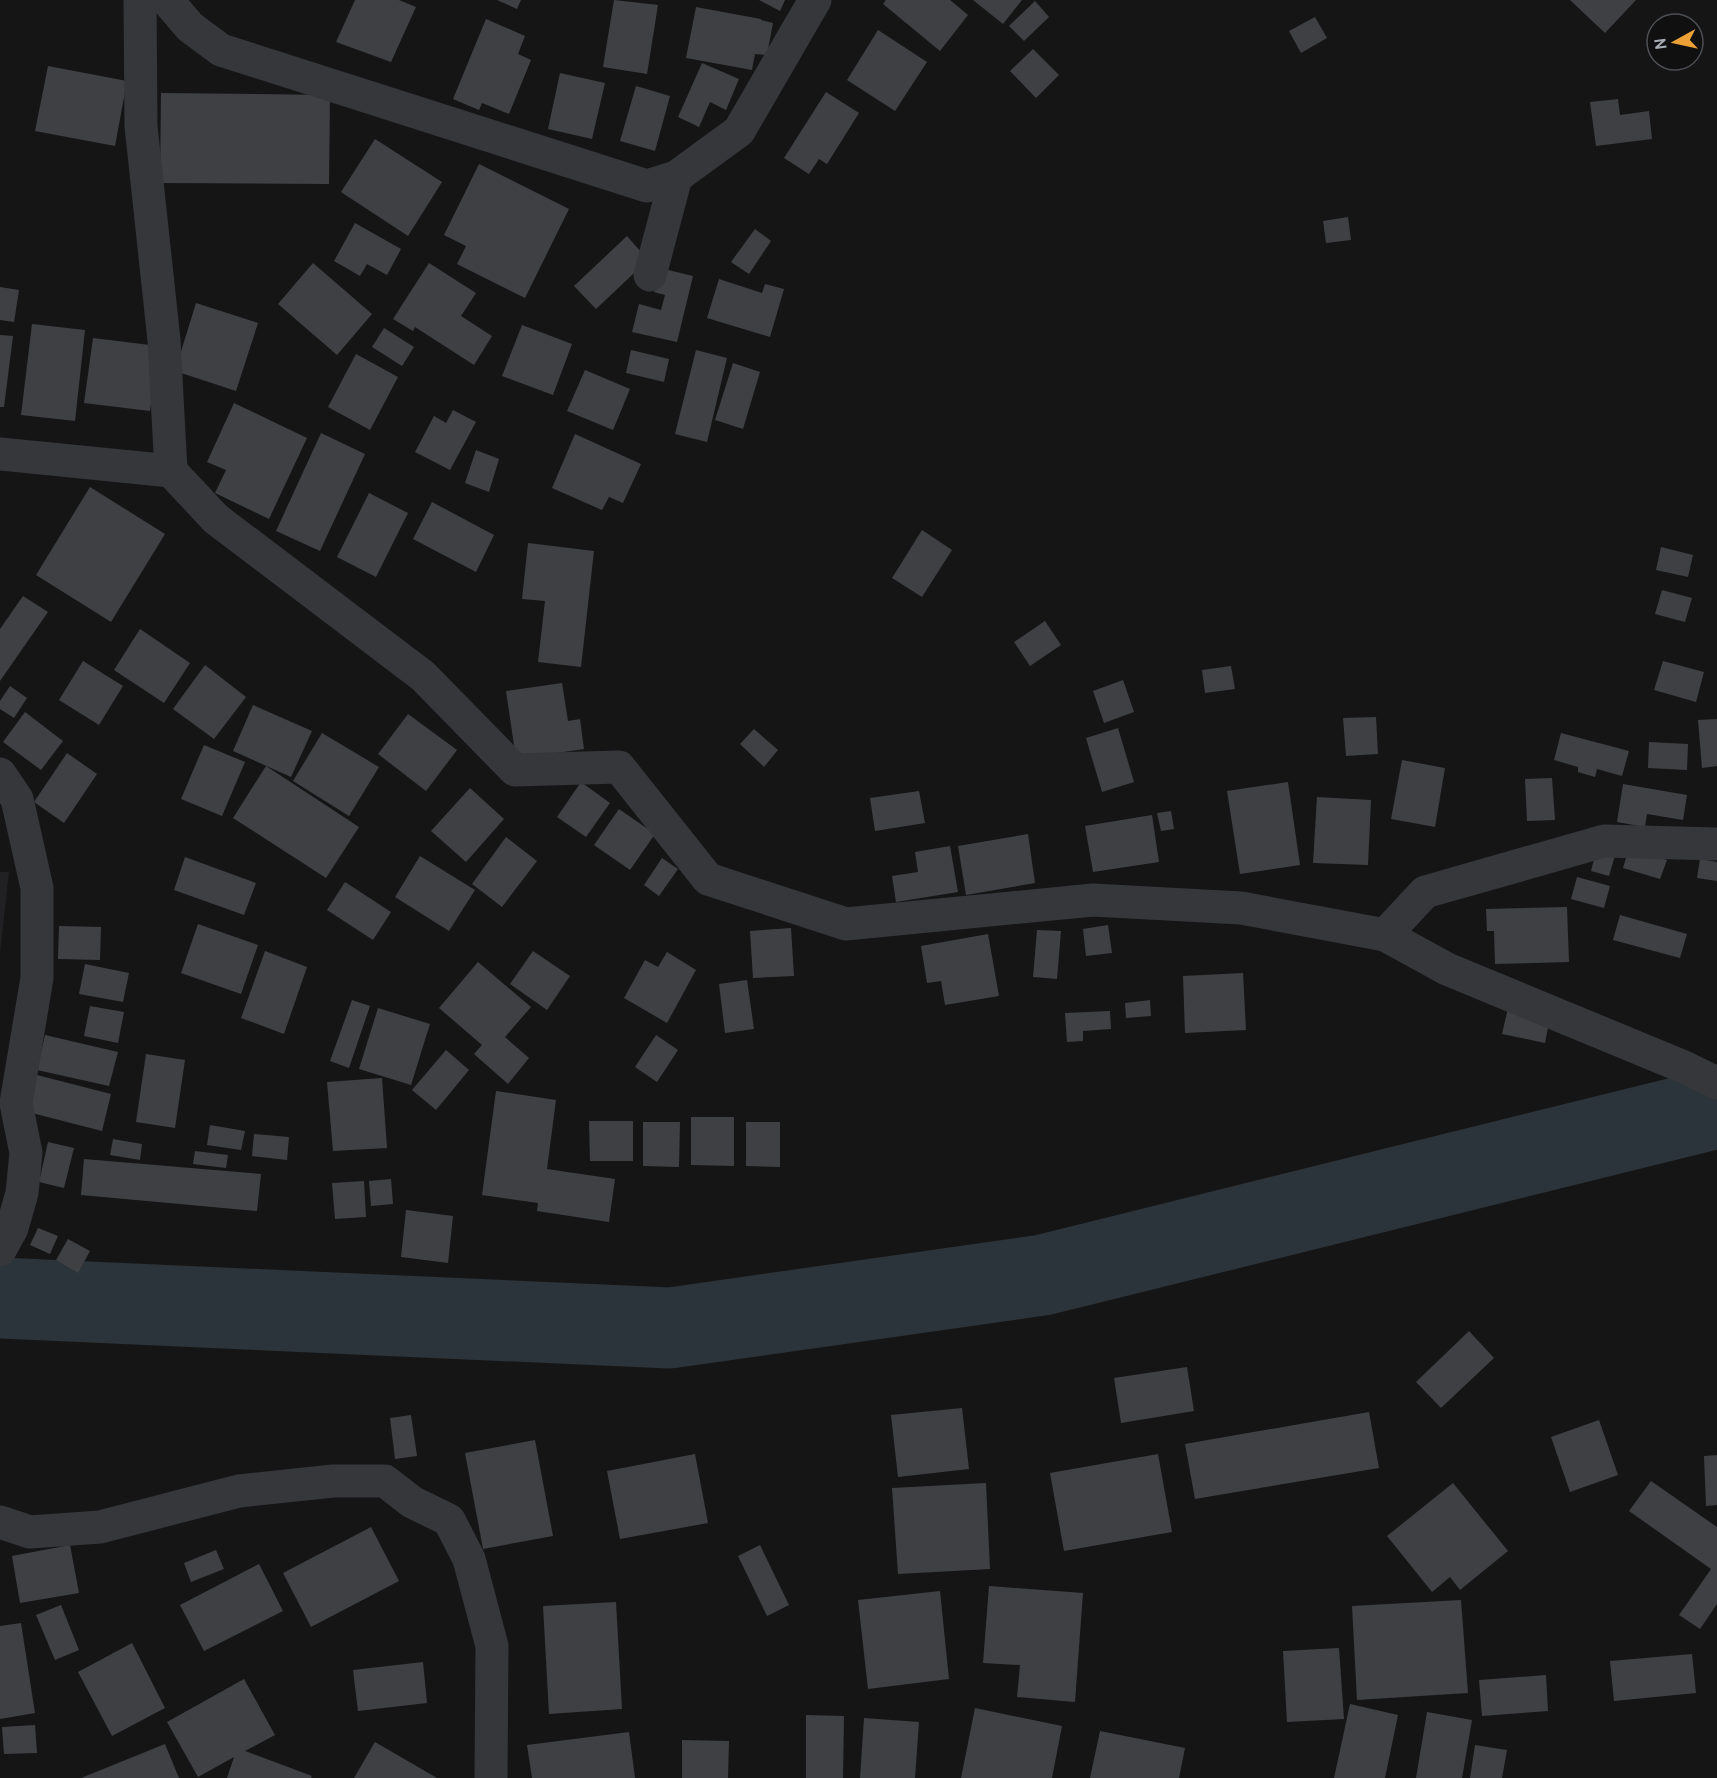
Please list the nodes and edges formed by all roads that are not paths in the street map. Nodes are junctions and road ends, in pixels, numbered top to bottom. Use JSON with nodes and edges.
{"nodes":[{"id":1,"x":140,"y":0,"type":"edge"},
{"id":2,"x":167,"y":0,"type":"edge"},
{"id":3,"x":815,"y":0,"type":"edge"},
{"id":4,"x":676,"y":177,"type":"junction"},
{"id":5,"x":651,"y":275,"type":"dead end"},
{"id":6,"x":0,"y":454,"type":"edge"},
{"id":7,"x":171,"y":471,"type":"junction"},
{"id":8,"x":0,"y":774,"type":"edge"},
{"id":9,"x":1717,"y":844,"type":"edge"},
{"id":10,"x":1385,"y":935,"type":"junction"},
{"id":11,"x":1717,"y":1055,"type":"edge"},
{"id":12,"x":1684,"y":1067,"type":"junction"},
{"id":13,"x":1717,"y":1083,"type":"edge"},
{"id":14,"x":0,"y":1250,"type":"edge"},
{"id":15,"x":0,"y":1522,"type":"edge"},
{"id":16,"x":491,"y":1778,"type":"edge"}],
"edges":[{"from":1,"to":7,"type":"street"},
{"from":2,"to":4,"type":"street"},
{"from":3,"to":4,"type":"street"},
{"from":4,"to":5,"type":"street"},
{"from":6,"to":7,"type":"street"},
{"from":7,"to":10,"type":"street"},
{"from":8,"to":14,"type":"street"},
{"from":9,"to":10,"type":"street"},
{"from":10,"to":12,"type":"street"},
{"from":11,"to":12,"type":"street"},
{"from":12,"to":13,"type":"street"},
{"from":15,"to":16,"type":"street"}]}
